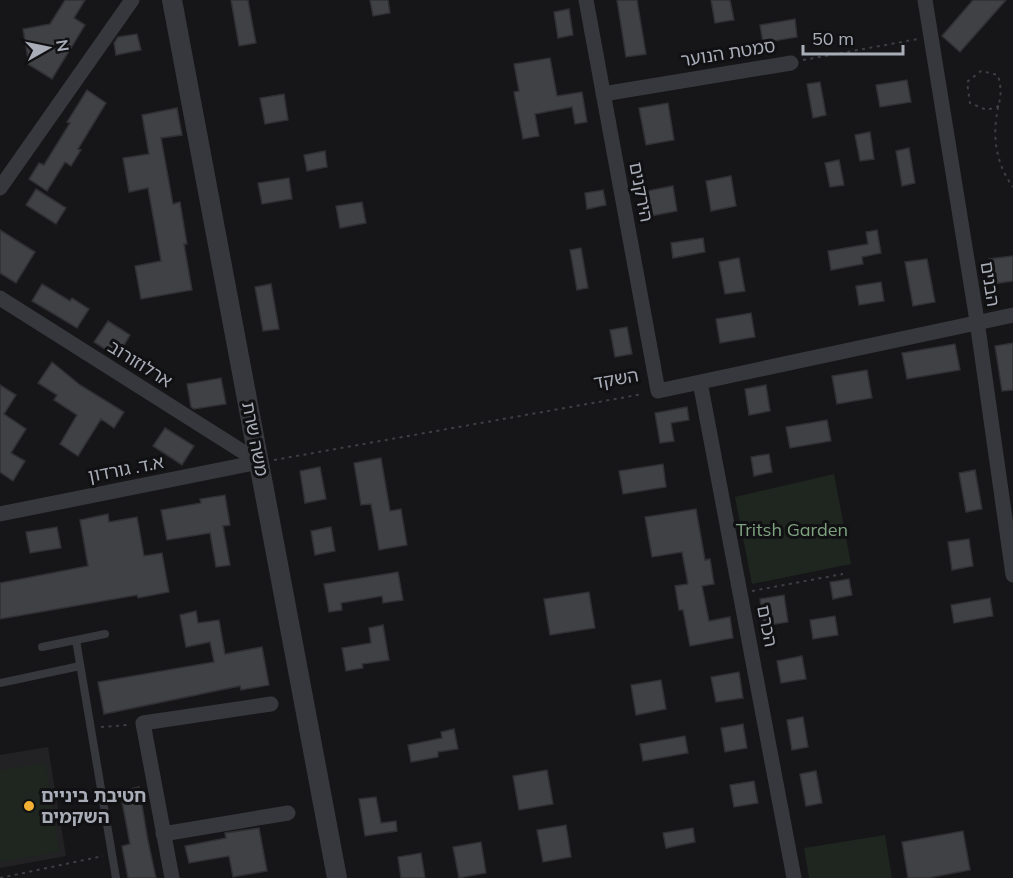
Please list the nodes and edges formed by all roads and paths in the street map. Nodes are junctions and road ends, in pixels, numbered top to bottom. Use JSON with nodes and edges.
{"nodes":[{"id":1,"x":132,"y":0,"type":"edge"},
{"id":2,"x":172,"y":0,"type":"edge"},
{"id":3,"x":586,"y":0,"type":"edge"},
{"id":4,"x":925,"y":0,"type":"edge"},
{"id":5,"x":931,"y":36,"type":"junction"},
{"id":6,"x":791,"y":63,"type":"joint"},
{"id":7,"x":603,"y":94,"type":"junction"},
{"id":8,"x":999,"y":106,"type":"junction"},
{"id":9,"x":1013,"y":187,"type":"edge"},
{"id":10,"x":0,"y":188,"type":"edge"},
{"id":11,"x":0,"y":298,"type":"edge"},
{"id":12,"x":1013,"y":315,"type":"edge"},
{"id":13,"x":977,"y":321,"type":"junction"},
{"id":14,"x":700,"y":382,"type":"junction"},
{"id":15,"x":658,"y":391,"type":"junction"},
{"id":16,"x":259,"y":462,"type":"junction"},
{"id":17,"x":0,"y":514,"type":"edge"},
{"id":18,"x":843,"y":574,"type":"dead end"},
{"id":19,"x":1013,"y":575,"type":"edge"},
{"id":20,"x":741,"y":593,"type":"junction"},
{"id":21,"x":105,"y":634,"type":"dead end"},
{"id":22,"x":76,"y":640,"type":"junction"},
{"id":23,"x":42,"y":647,"type":"dead end"},
{"id":24,"x":80,"y":666,"type":"junction"},
{"id":25,"x":0,"y":683,"type":"edge"},
{"id":26,"x":271,"y":704,"type":"dead end"},
{"id":27,"x":143,"y":723,"type":"junction"},
{"id":28,"x":91,"y":728,"type":"junction"},
{"id":29,"x":288,"y":813,"type":"dead end"},
{"id":30,"x":163,"y":834,"type":"junction"},
{"id":31,"x":112,"y":854,"type":"junction"},
{"id":32,"x":0,"y":878,"type":"edge"},
{"id":33,"x":116,"y":878,"type":"edge"},
{"id":34,"x":172,"y":878,"type":"edge"},
{"id":35,"x":337,"y":878,"type":"edge"},
{"id":36,"x":794,"y":878,"type":"edge"}],
"edges":[{"from":1,"to":10,"type":"street"},
{"from":2,"to":16,"type":"street","name":"משה שרת"},
{"from":3,"to":7,"type":"street","name":"הירקנים"},
{"from":4,"to":5,"type":"street","name":"הבנים"},
{"from":5,"to":6,"type":"path","name":"סמטת הנוער"},
{"from":5,"to":13,"type":"street","name":"הבנים"},
{"from":6,"to":7,"type":"street","name":"סמטת הנוער"},
{"from":7,"to":15,"type":"street","name":"הירקנים"},
{"from":8,"to":8,"type":"path"},
{"from":8,"to":9,"type":"path"},
{"from":11,"to":16,"type":"street","name":"ארלוזורוב"},
{"from":12,"to":13,"type":"street","name":"השקד"},
{"from":13,"to":14,"type":"street","name":"השקד"},
{"from":13,"to":19,"type":"street","name":"הבנים"},
{"from":14,"to":15,"type":"street","name":"השקד"},
{"from":14,"to":20,"type":"street","name":"הכרם"},
{"from":15,"to":16,"type":"path","name":"השקד"},
{"from":16,"to":17,"type":"street","name":"א.ד. גורדון"},
{"from":16,"to":35,"type":"street","name":"משה שרת"},
{"from":18,"to":20,"type":"path"},
{"from":20,"to":36,"type":"street","name":"הכרם"},
{"from":21,"to":22,"type":"lane"},
{"from":22,"to":23,"type":"lane"},
{"from":22,"to":24,"type":"lane"},
{"from":24,"to":25,"type":"lane"},
{"from":24,"to":28,"type":"lane"},
{"from":26,"to":27,"type":"street"},
{"from":27,"to":28,"type":"path"},
{"from":27,"to":30,"type":"street"},
{"from":28,"to":31,"type":"lane"},
{"from":29,"to":30,"type":"street"},
{"from":30,"to":34,"type":"street"},
{"from":31,"to":32,"type":"path"},
{"from":31,"to":33,"type":"lane"}]}
